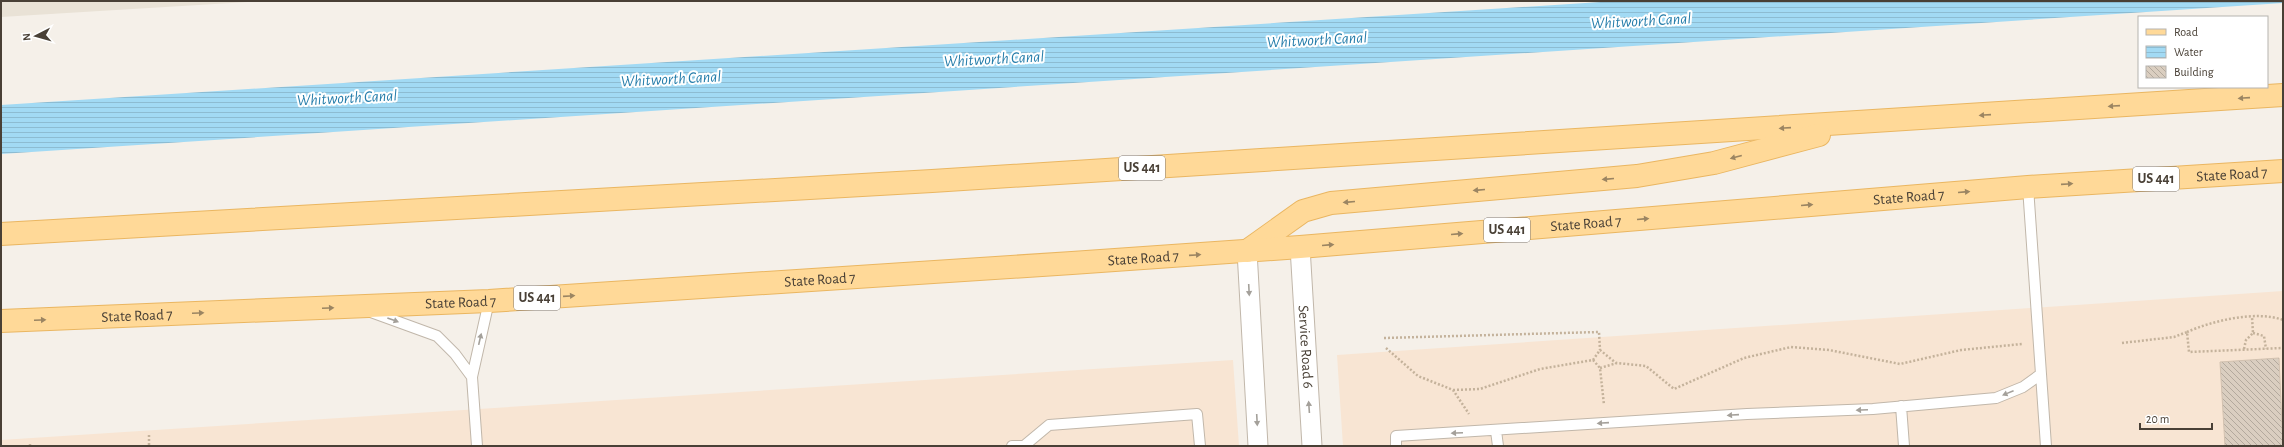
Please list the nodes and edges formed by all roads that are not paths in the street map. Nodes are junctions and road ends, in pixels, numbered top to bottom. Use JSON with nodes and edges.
{"nodes":[{"id":1,"x":2283,"y":95,"type":"edge"},
{"id":2,"x":1869,"y":122,"type":"junction"},
{"id":3,"x":2283,"y":171,"type":"edge"},
{"id":4,"x":2028,"y":187,"type":"junction"},
{"id":5,"x":1,"y":234,"type":"edge"},
{"id":6,"x":1300,"y":247,"type":"junction"},
{"id":7,"x":1247,"y":251,"type":"junction"},
{"id":8,"x":489,"y":301,"type":"junction"},
{"id":9,"x":356,"y":306,"type":"junction"},
{"id":10,"x":1,"y":321,"type":"edge"},
{"id":11,"x":2041,"y":374,"type":"junction"},
{"id":12,"x":472,"y":377,"type":"junction"},
{"id":13,"x":1901,"y":406,"type":"junction"},
{"id":14,"x":1496,"y":431,"type":"junction"},
{"id":15,"x":477,"y":446,"type":"edge"},
{"id":16,"x":1012,"y":446,"type":"edge"},
{"id":17,"x":1025,"y":446,"type":"edge"},
{"id":18,"x":1200,"y":446,"type":"edge"},
{"id":19,"x":1258,"y":446,"type":"edge"},
{"id":20,"x":1312,"y":446,"type":"edge"},
{"id":21,"x":1396,"y":446,"type":"edge"},
{"id":22,"x":1498,"y":446,"type":"edge"},
{"id":23,"x":1904,"y":446,"type":"edge"},
{"id":24,"x":2046,"y":446,"type":"edge"}],
"edges":[{"from":1,"to":2,"type":"main road","number":"US 441","one_way":true},
{"from":2,"to":5,"type":"main road","number":"US 441","one_way":true},
{"from":2,"to":7,"type":"main road","one_way":true},
{"from":4,"to":3,"type":"main road","name":"State Road 7","number":"US 441","one_way":true},
{"from":6,"to":4,"type":"main road","name":"State Road 7","number":"US 441","one_way":true},
{"from":4,"to":11,"type":"lane"},
{"from":6,"to":7,"type":"main road","name":"State Road 7","number":"US 441"},
{"from":20,"to":6,"type":"street","name":"Service Road 6","one_way":true},
{"from":8,"to":7,"type":"main road","name":"State Road 7","number":"US 441","one_way":true},
{"from":7,"to":19,"type":"street","one_way":true},
{"from":8,"to":9,"type":"main road","name":"State Road 7","number":"US 441"},
{"from":12,"to":8,"type":"lane","one_way":true},
{"from":10,"to":9,"type":"main road","name":"State Road 7","number":"US 441","one_way":true},
{"from":9,"to":12,"type":"lane","one_way":true},
{"from":11,"to":13,"type":"lane","one_way":true},
{"from":11,"to":24,"type":"lane"},
{"from":12,"to":15,"type":"lane"},
{"from":13,"to":14,"type":"lane","one_way":true},
{"from":13,"to":23,"type":"lane"},
{"from":14,"to":21,"type":"lane","one_way":true},
{"from":14,"to":22,"type":"lane"},
{"from":16,"to":17,"type":"lane"},
{"from":17,"to":18,"type":"lane"}]}
